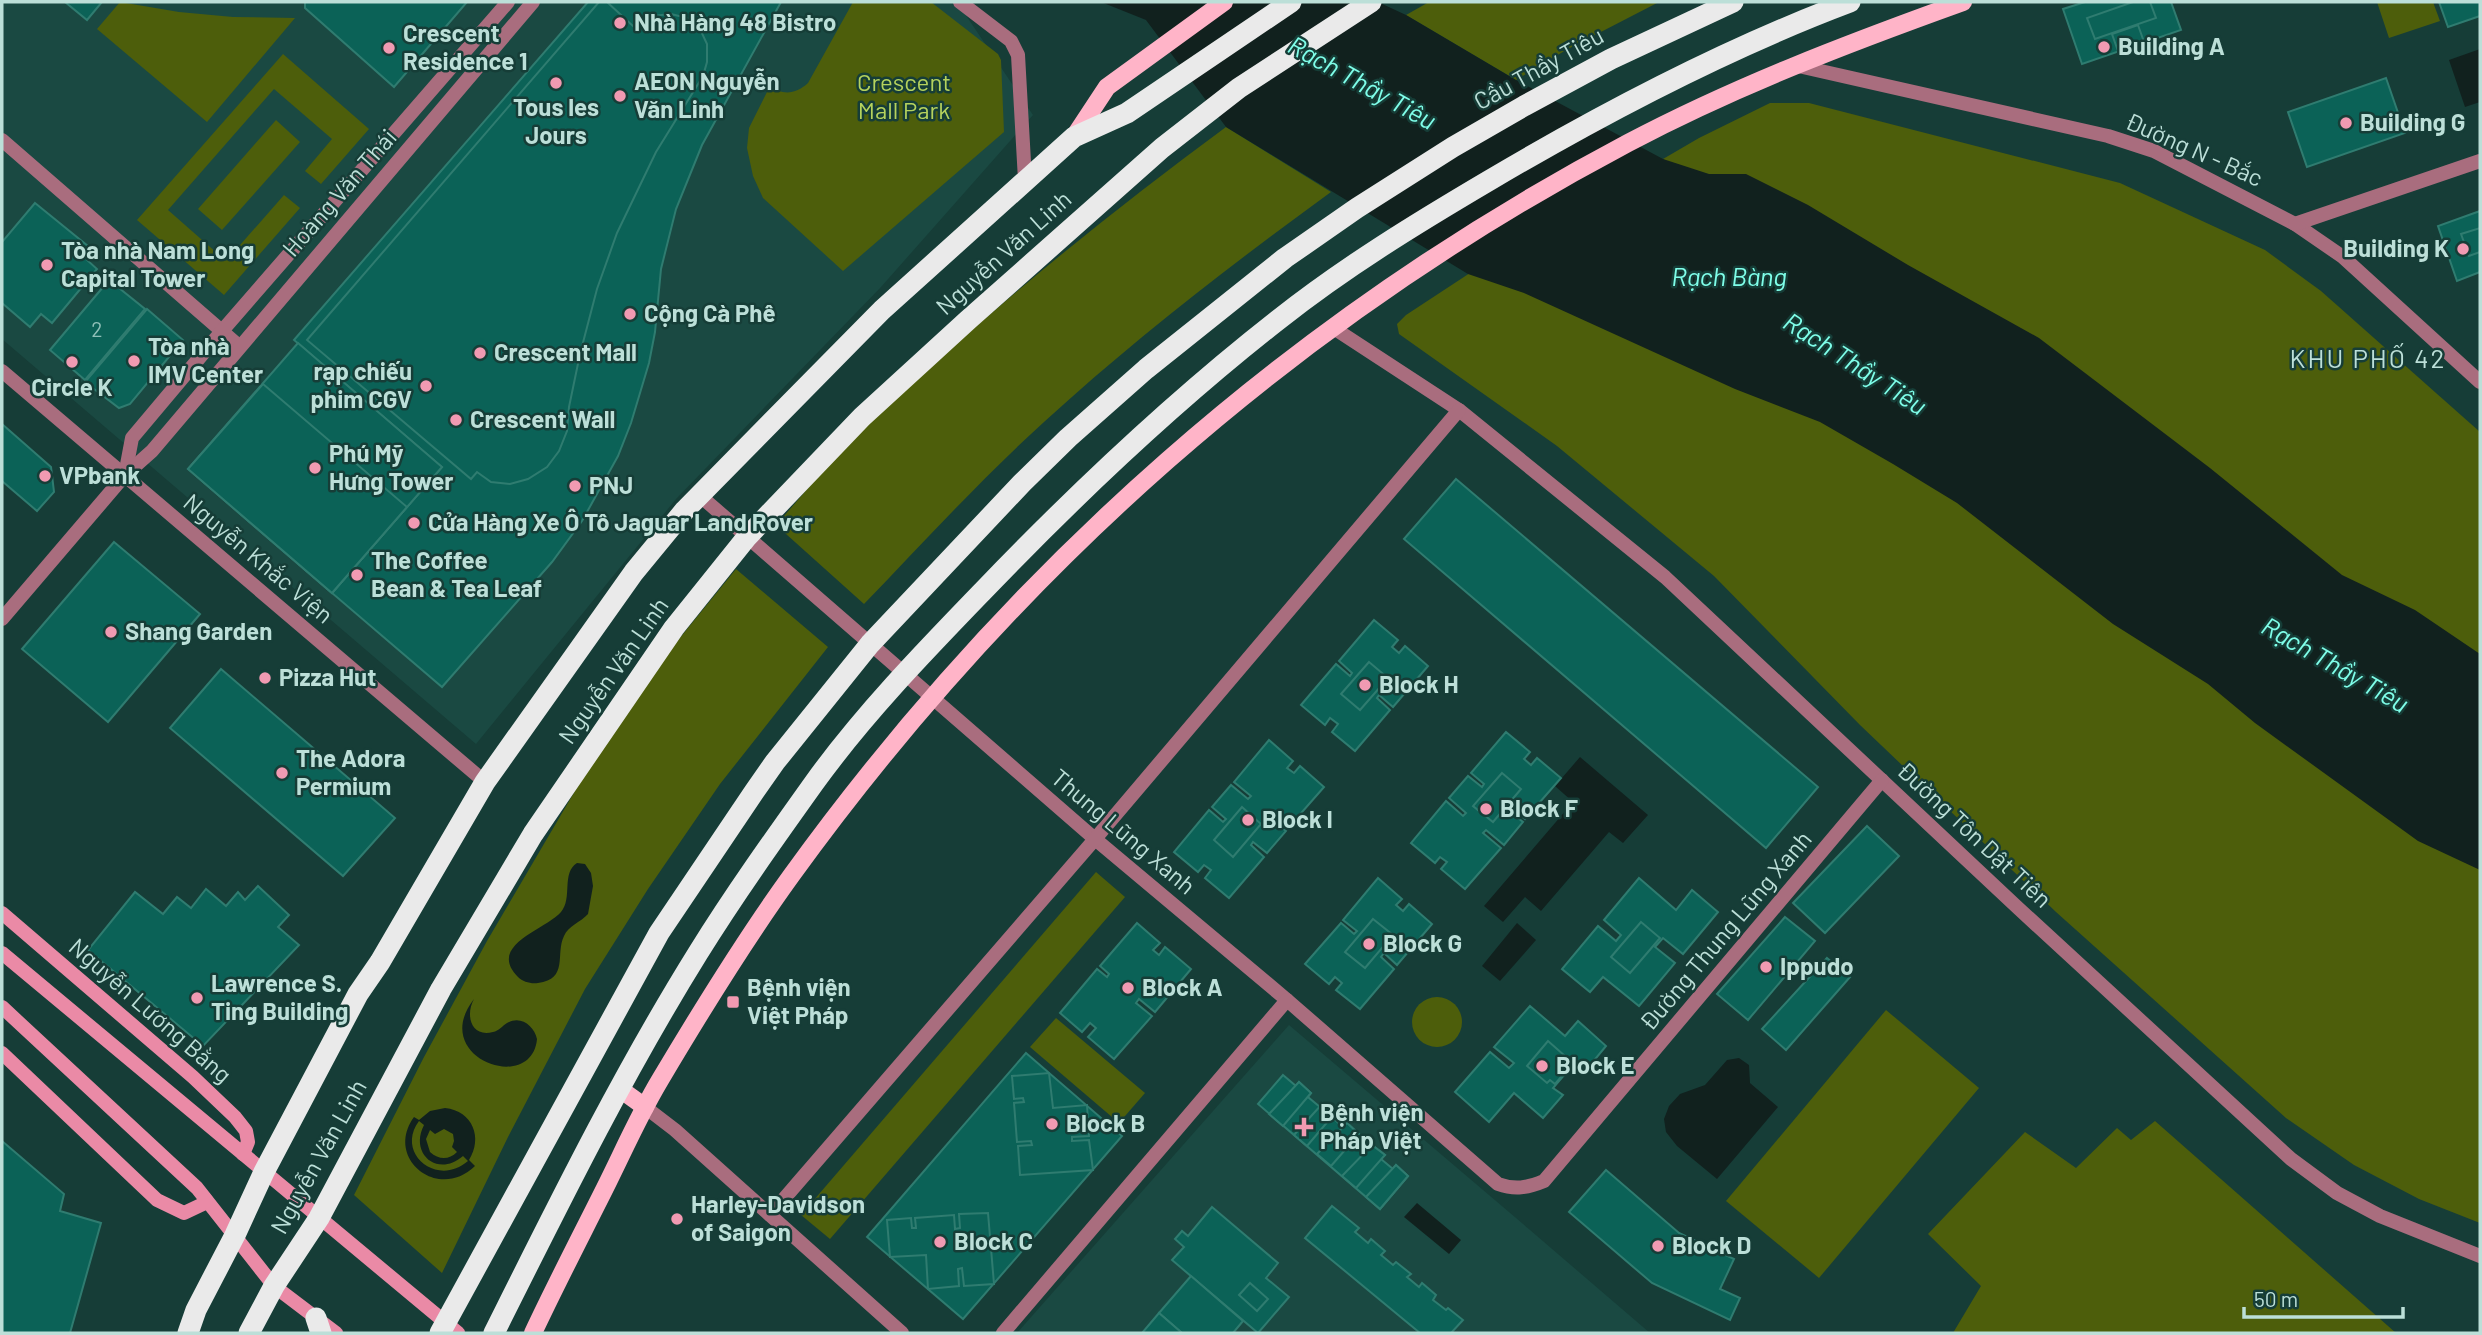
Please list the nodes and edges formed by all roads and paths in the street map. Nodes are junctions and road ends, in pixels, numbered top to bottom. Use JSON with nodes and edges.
{"nodes":[{"id":1,"x":508,"y":2,"type":"edge"},
{"id":2,"x":533,"y":2,"type":"edge"},
{"id":3,"x":960,"y":2,"type":"edge"},
{"id":4,"x":1224,"y":2,"type":"edge"},
{"id":5,"x":1290,"y":2,"type":"edge"},
{"id":6,"x":1371,"y":2,"type":"edge"},
{"id":7,"x":1733,"y":2,"type":"edge"},
{"id":8,"x":1850,"y":2,"type":"edge"},
{"id":9,"x":1963,"y":2,"type":"edge"},
{"id":10,"x":1793,"y":65,"type":"junction"},
{"id":11,"x":1074,"y":137,"type":"junction"},
{"id":12,"x":2,"y":140,"type":"edge"},
{"id":13,"x":2480,"y":161,"type":"edge"},
{"id":14,"x":1025,"y":180,"type":"junction"},
{"id":15,"x":327,"y":210,"type":"junction"},
{"id":16,"x":343,"y":224,"type":"junction"},
{"id":17,"x":2295,"y":224,"type":"junction"},
{"id":18,"x":1338,"y":323,"type":"junction"},
{"id":19,"x":222,"y":331,"type":"junction"},
{"id":20,"x":239,"y":346,"type":"junction"},
{"id":21,"x":2,"y":371,"type":"edge"},
{"id":22,"x":2480,"y":382,"type":"edge"},
{"id":23,"x":1459,"y":410,"type":"junction"},
{"id":24,"x":125,"y":475,"type":"junction"},
{"id":25,"x":698,"y":494,"type":"junction"},
{"id":26,"x":747,"y":537,"type":"junction"},
{"id":27,"x":2,"y":619,"type":"edge"},
{"id":28,"x":870,"y":644,"type":"junction"},
{"id":29,"x":904,"y":674,"type":"junction"},
{"id":30,"x":932,"y":697,"type":"junction"},
{"id":31,"x":1882,"y":780,"type":"junction"},
{"id":32,"x":485,"y":782,"type":"junction"},
{"id":33,"x":1095,"y":839,"type":"junction"},
{"id":34,"x":2,"y":913,"type":"edge"},
{"id":35,"x":2,"y":953,"type":"edge"},
{"id":36,"x":1287,"y":1000,"type":"junction"},
{"id":37,"x":2,"y":1007,"type":"edge"},
{"id":38,"x":2,"y":1053,"type":"edge"},
{"id":39,"x":620,"y":1089,"type":"junction"},
{"id":40,"x":645,"y":1107,"type":"junction"},
{"id":41,"x":243,"y":1154,"type":"junction"},
{"id":42,"x":264,"y":1172,"type":"junction"},
{"id":43,"x":206,"y":1200,"type":"junction"},
{"id":44,"x":770,"y":1214,"type":"junction"},
{"id":45,"x":319,"y":1218,"type":"junction"},
{"id":46,"x":235,"y":1235,"type":"junction"},
{"id":47,"x":2480,"y":1256,"type":"edge"},
{"id":48,"x":274,"y":1286,"type":"junction"},
{"id":49,"x":319,"y":1326,"type":"edge"},
{"id":50,"x":448,"y":1330,"type":"edge"},
{"id":51,"x":188,"y":1333,"type":"edge"},
{"id":52,"x":249,"y":1333,"type":"edge"},
{"id":53,"x":336,"y":1333,"type":"edge"},
{"id":54,"x":494,"y":1333,"type":"edge"},
{"id":55,"x":533,"y":1333,"type":"edge"},
{"id":56,"x":902,"y":1333,"type":"edge"},
{"id":57,"x":1003,"y":1333,"type":"edge"}],
"edges":[{"from":1,"to":15,"type":"street","name":"Hoàng Văn Thái"},
{"from":2,"to":16,"type":"street","name":"Hoàng Văn Thái"},
{"from":3,"to":14,"type":"street"},
{"from":4,"to":11,"type":"main road","name":"Nguyễn Văn Linh"},
{"from":5,"to":11,"type":"highway","name":"Nguyễn Văn Linh"},
{"from":6,"to":26,"type":"highway","name":"Nguyễn Văn Linh"},
{"from":7,"to":28,"type":"highway","name":"Cầu Thầy Tiêu"},
{"from":8,"to":29,"type":"highway"},
{"from":9,"to":10,"type":"main road"},
{"from":10,"to":17,"type":"street","name":"Đường N - Bắc"},
{"from":10,"to":18,"type":"main road"},
{"from":11,"to":14,"type":"highway","name":"Nguyễn Văn Linh"},
{"from":12,"to":19,"type":"street"},
{"from":13,"to":17,"type":"street"},
{"from":14,"to":25,"type":"highway","name":"Nguyễn Văn Linh"},
{"from":15,"to":16,"type":"street"},
{"from":15,"to":19,"type":"street","name":"Hoàng Văn Thái"},
{"from":16,"to":20,"type":"street","name":"Hoàng Văn Thái"},
{"from":17,"to":22,"type":"street","name":"Đường N - Bắc"},
{"from":18,"to":23,"type":"street","name":"Đường Tôn Dật Tiên"},
{"from":18,"to":30,"type":"main road"},
{"from":19,"to":20,"type":"street"},
{"from":19,"to":24,"type":"street","name":"Hoàng Văn Thái"},
{"from":20,"to":24,"type":"street","name":"Hoàng Văn Thái"},
{"from":21,"to":24,"type":"street","name":"Nguyễn Khắc Viện"},
{"from":23,"to":31,"type":"street","name":"Đường Tôn Dật Tiên"},
{"from":23,"to":33,"type":"street"},
{"from":24,"to":27,"type":"street","name":"Hoàng Văn Thái"},
{"from":24,"to":32,"type":"street","name":"Nguyễn Khắc Viện"},
{"from":25,"to":26,"type":"street","name":"Thung Lũng Xanh"},
{"from":25,"to":32,"type":"highway","name":"Nguyễn Văn Linh"},
{"from":26,"to":28,"type":"street","name":"Thung Lũng Xanh"},
{"from":26,"to":45,"type":"highway","name":"Nguyễn Văn Linh"},
{"from":28,"to":29,"type":"street","name":"Thung Lũng Xanh"},
{"from":28,"to":50,"type":"highway"},
{"from":29,"to":30,"type":"street","name":"Thung Lũng Xanh"},
{"from":29,"to":39,"type":"highway"},
{"from":30,"to":33,"type":"street","name":"Thung Lũng Xanh"},
{"from":30,"to":40,"type":"main road"},
{"from":31,"to":36,"type":"street","name":"Đường Thung Lũng Xanh"},
{"from":31,"to":47,"type":"street","name":"Đường Tôn Dật Tiên"},
{"from":32,"to":42,"type":"highway","name":"Nguyễn Văn Linh"},
{"from":33,"to":36,"type":"street","name":"Thung Lũng Xanh"},
{"from":33,"to":44,"type":"street"},
{"from":34,"to":41,"type":"main road","name":"Nguyễn Lương Bằng"},
{"from":35,"to":41,"type":"main road","name":"Nguyễn Lương Bằng"},
{"from":36,"to":57,"type":"street"},
{"from":37,"to":43,"type":"main road"},
{"from":38,"to":43,"type":"main road"},
{"from":39,"to":40,"type":"main road"},
{"from":39,"to":54,"type":"highway"},
{"from":40,"to":44,"type":"street"},
{"from":40,"to":55,"type":"main road"},
{"from":41,"to":42,"type":"main road","name":"Nguyễn Lương Bằng"},
{"from":42,"to":45,"type":"main road","name":"Nguyễn Lương Bằng"},
{"from":42,"to":46,"type":"highway","name":"Nguyễn Văn Linh"},
{"from":43,"to":46,"type":"main road"},
{"from":44,"to":56,"type":"street"},
{"from":45,"to":48,"type":"highway","name":"Nguyễn Văn Linh"},
{"from":45,"to":50,"type":"main road","name":"Nguyễn Lương Bằng"},
{"from":46,"to":48,"type":"main road"},
{"from":46,"to":51,"type":"highway","name":"Nguyễn Văn Linh"},
{"from":48,"to":49,"type":"main road"},
{"from":48,"to":52,"type":"highway","name":"Nguyễn Văn Linh"},
{"from":49,"to":53,"type":"main road"}]}
